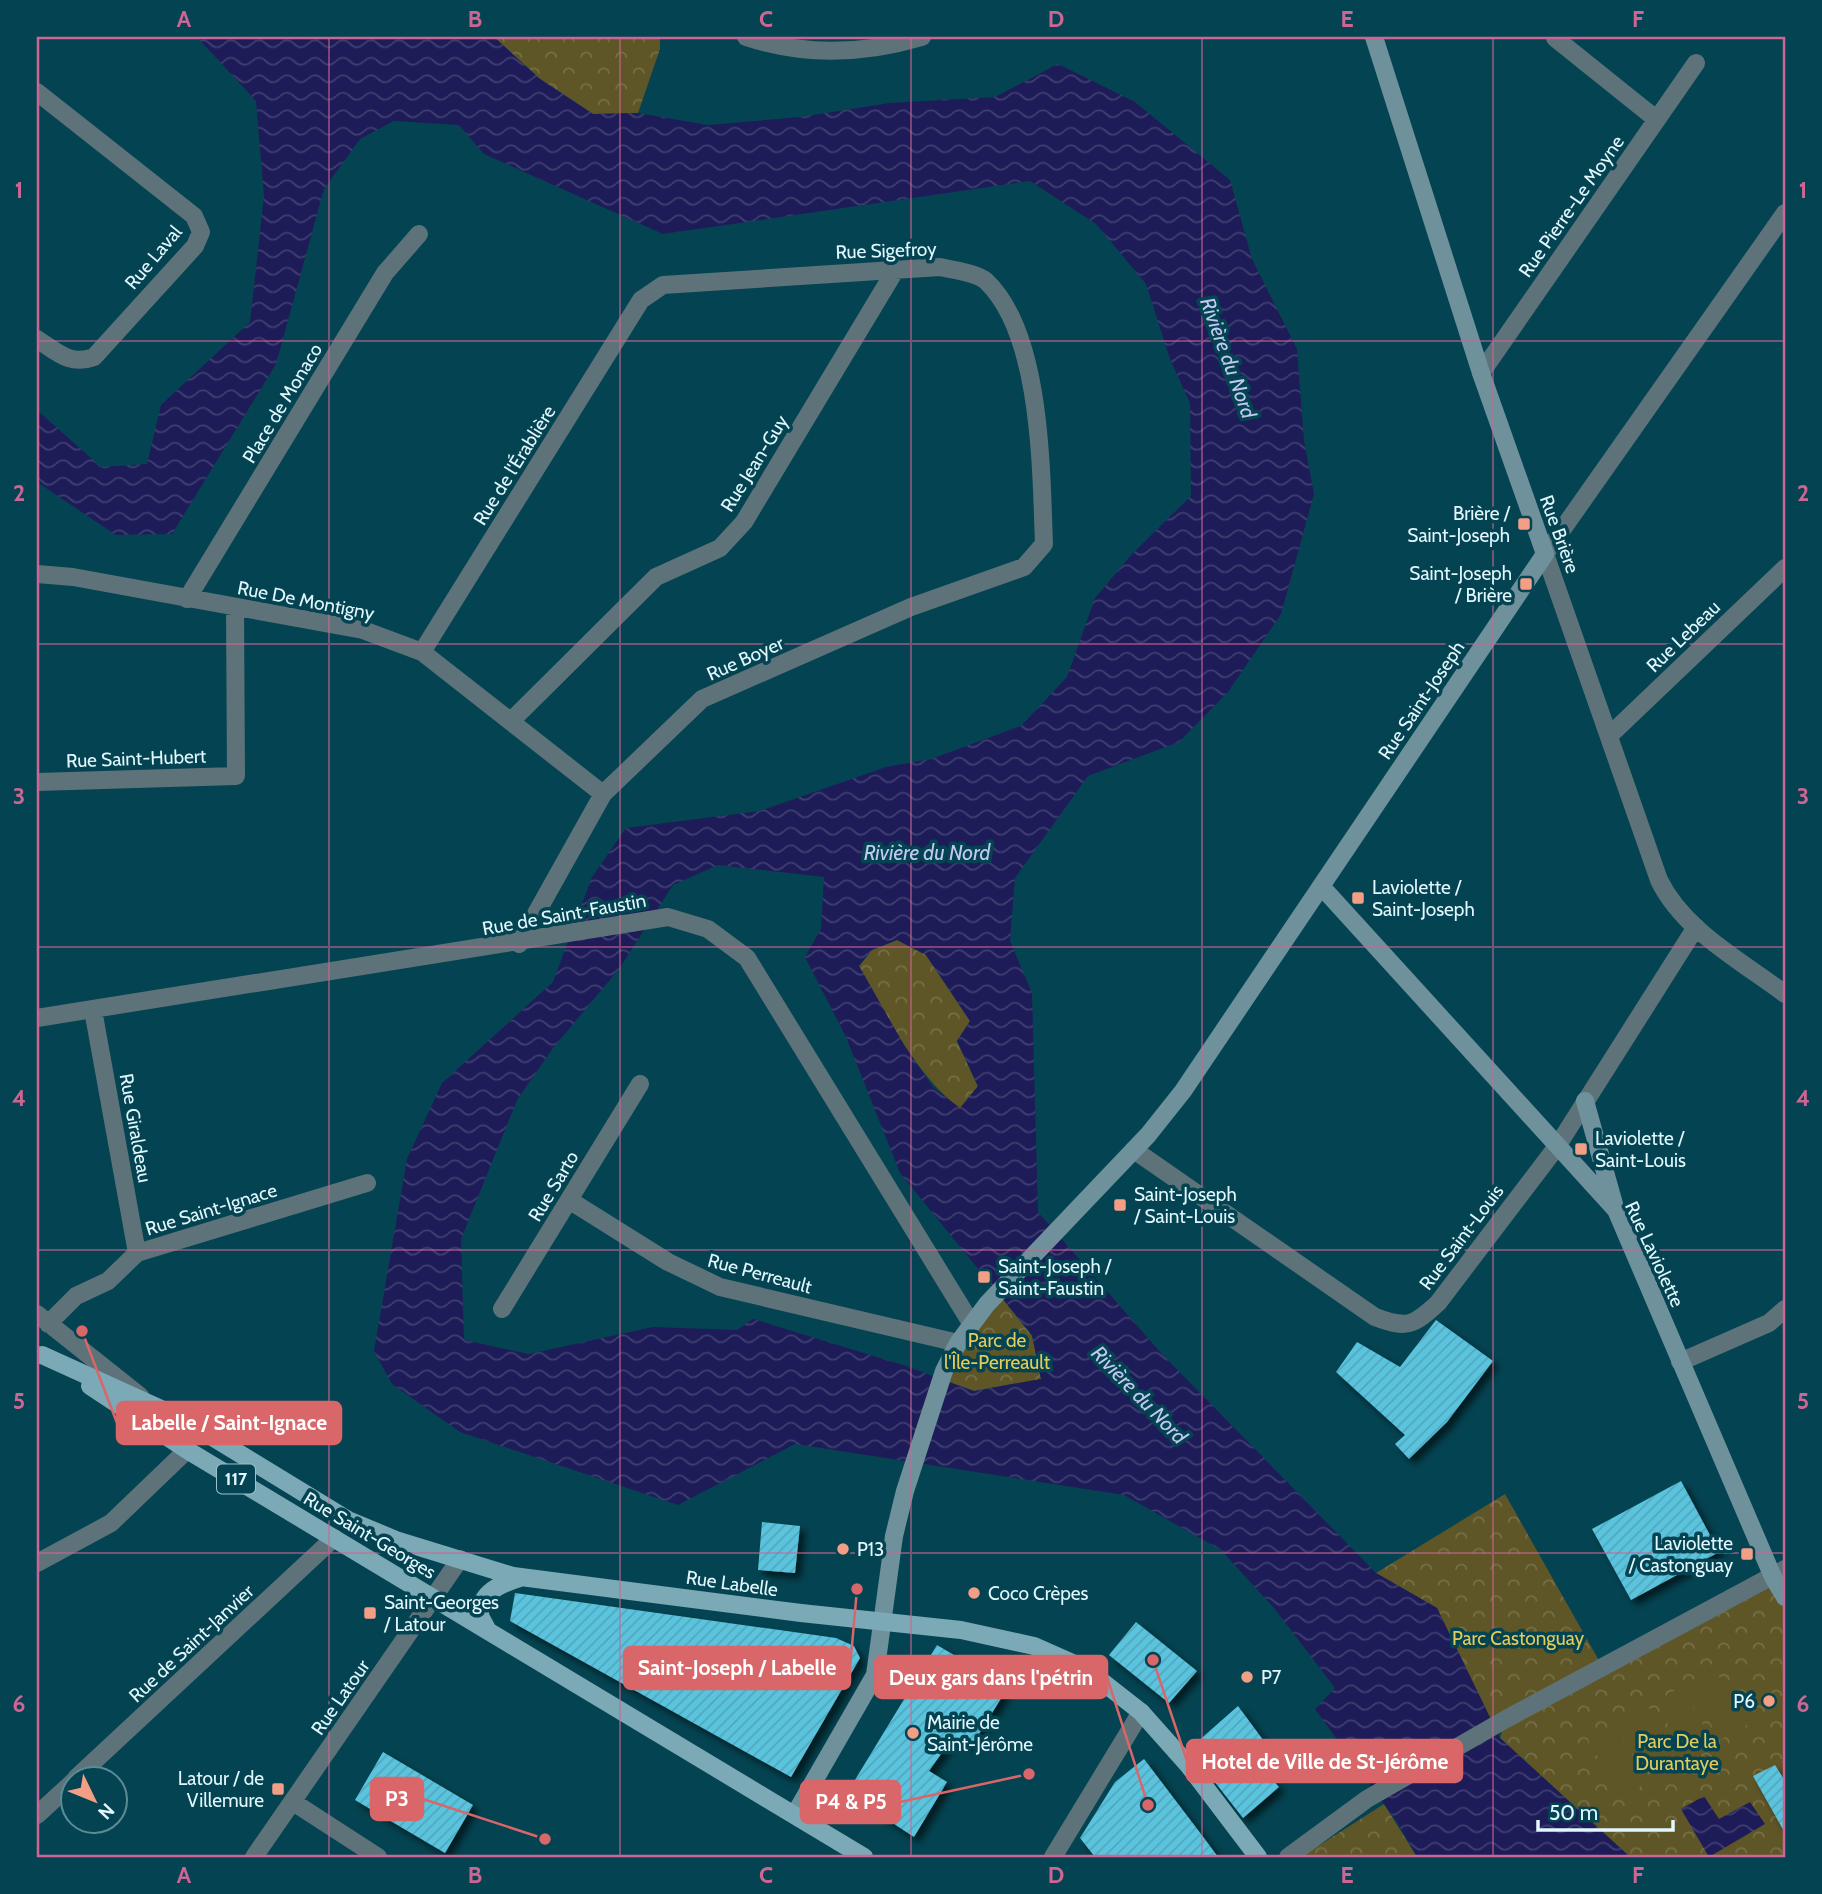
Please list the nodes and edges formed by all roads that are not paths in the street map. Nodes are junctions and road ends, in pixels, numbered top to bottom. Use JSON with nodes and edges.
{"nodes":[{"id":1,"x":746,"y":37,"type":"edge"},
{"id":2,"x":922,"y":37,"type":"edge"},
{"id":3,"x":1374,"y":37,"type":"edge"},
{"id":4,"x":1555,"y":38,"type":"edge"},
{"id":5,"x":1696,"y":62,"type":"dead end"},
{"id":6,"x":37,"y":92,"type":"edge"},
{"id":7,"x":1656,"y":119,"type":"junction"},
{"id":8,"x":1785,"y":213,"type":"edge"},
{"id":9,"x":419,"y":234,"type":"dead end"},
{"id":10,"x":896,"y":269,"type":"junction"},
{"id":11,"x":641,"y":300,"type":"joint"},
{"id":12,"x":37,"y":339,"type":"edge"},
{"id":13,"x":1481,"y":373,"type":"junction"},
{"id":14,"x":1044,"y":544,"type":"joint"},
{"id":15,"x":1545,"y":554,"type":"junction"},
{"id":16,"x":1785,"y":568,"type":"edge"},
{"id":17,"x":37,"y":573,"type":"edge"},
{"id":18,"x":187,"y":599,"type":"junction"},
{"id":19,"x":235,"y":607,"type":"junction"},
{"id":20,"x":422,"y":652,"type":"junction"},
{"id":21,"x":511,"y":721,"type":"junction"},
{"id":22,"x":1610,"y":735,"type":"junction"},
{"id":23,"x":37,"y":782,"type":"edge"},
{"id":24,"x":603,"y":793,"type":"junction"},
{"id":25,"x":1321,"y":886,"type":"junction"},
{"id":26,"x":1696,"y":927,"type":"junction"},
{"id":27,"x":519,"y":944,"type":"junction"},
{"id":28,"x":1784,"y":991,"type":"edge"},
{"id":29,"x":93,"y":1010,"type":"junction"},
{"id":30,"x":37,"y":1018,"type":"edge"},
{"id":31,"x":640,"y":1084,"type":"dead end"},
{"id":32,"x":1586,"y":1101,"type":"junction"},
{"id":33,"x":1558,"y":1145,"type":"junction"},
{"id":34,"x":1134,"y":1150,"type":"junction"},
{"id":35,"x":367,"y":1183,"type":"dead end"},
{"id":36,"x":569,"y":1200,"type":"junction"},
{"id":37,"x":1616,"y":1210,"type":"junction"},
{"id":38,"x":137,"y":1253,"type":"junction"},
{"id":39,"x":1785,"y":1309,"type":"edge"},
{"id":40,"x":502,"y":1310,"type":"dead end"},
{"id":41,"x":42,"y":1319,"type":"edge"},
{"id":42,"x":971,"y":1323,"type":"junction"},
{"id":43,"x":958,"y":1343,"type":"junction"},
{"id":44,"x":39,"y":1353,"type":"edge"},
{"id":45,"x":1680,"y":1362,"type":"junction"},
{"id":46,"x":151,"y":1405,"type":"junction"},
{"id":47,"x":187,"y":1450,"type":"junction"},
{"id":48,"x":334,"y":1538,"type":"junction"},
{"id":49,"x":460,"y":1559,"type":"junction"},
{"id":50,"x":37,"y":1563,"type":"edge"},
{"id":51,"x":1779,"y":1573,"type":"edge"},
{"id":52,"x":523,"y":1577,"type":"junction"},
{"id":53,"x":1785,"y":1597,"type":"edge"},
{"id":54,"x":434,"y":1598,"type":"junction"},
{"id":55,"x":882,"y":1623,"type":"junction"},
{"id":56,"x":488,"y":1631,"type":"junction"},
{"id":57,"x":1141,"y":1712,"type":"junction"},
{"id":58,"x":92,"y":1764,"type":"edge"},
{"id":59,"x":60,"y":1794,"type":"edge"},
{"id":60,"x":293,"y":1802,"type":"junction"},
{"id":61,"x":795,"y":1814,"type":"junction"},
{"id":62,"x":37,"y":1815,"type":"edge"},
{"id":63,"x":254,"y":1857,"type":"edge"},
{"id":64,"x":377,"y":1857,"type":"edge"},
{"id":65,"x":864,"y":1857,"type":"edge"},
{"id":66,"x":1053,"y":1857,"type":"edge"},
{"id":67,"x":1258,"y":1857,"type":"edge"},
{"id":68,"x":1288,"y":1857,"type":"edge"}],
"edges":[{"from":1,"to":2,"type":"street"},
{"from":3,"to":13,"type":"street","name":"Rue Brière"},
{"from":4,"to":7,"type":"street"},
{"from":5,"to":7,"type":"street","name":"Rue Pierre-Le Moyne"},
{"from":6,"to":12,"type":"street","name":"Rue Laval"},
{"from":7,"to":13,"type":"street","name":"Rue Pierre-Le Moyne"},
{"from":8,"to":15,"type":"street","name":"Rue Saint-Joseph"},
{"from":9,"to":18,"type":"street","name":"Place de Monaco"},
{"from":10,"to":11,"type":"street","name":"Rue Sigefroy"},
{"from":10,"to":14,"type":"street","name":"Rue Sigefroy"},
{"from":10,"to":21,"type":"street","name":"Rue Jean-Guy"},
{"from":11,"to":20,"type":"street","name":"Rue de l'Érablière"},
{"from":13,"to":15,"type":"street","name":"Rue Brière"},
{"from":14,"to":24,"type":"street","name":"Rue Boyer"},
{"from":15,"to":22,"type":"street","name":"Rue Brière"},
{"from":15,"to":25,"type":"street","name":"Rue Saint-Joseph"},
{"from":16,"to":22,"type":"street","name":"Rue Lebeau"},
{"from":17,"to":18,"type":"street","name":"Rue De Montigny"},
{"from":18,"to":19,"type":"street","name":"Rue De Montigny"},
{"from":19,"to":20,"type":"street","name":"Rue De Montigny"},
{"from":19,"to":23,"type":"street","name":"Rue Saint-Hubert"},
{"from":20,"to":21,"type":"street","name":"Rue De Montigny"},
{"from":21,"to":24,"type":"street","name":"Rue De Montigny"},
{"from":22,"to":26,"type":"street","name":"Rue Brière"},
{"from":24,"to":27,"type":"street","name":"Rue Boyer"},
{"from":25,"to":33,"type":"street","name":"Rue Laviolette"},
{"from":25,"to":34,"type":"street","name":"Rue Saint-Joseph"},
{"from":26,"to":28,"type":"street","name":"Rue Brière"},
{"from":26,"to":32,"type":"street","name":"Rue Saint-Louis"},
{"from":27,"to":29,"type":"street","name":"Rue de Saint-Faustin"},
{"from":27,"to":42,"type":"street","name":"Rue de Saint-Faustin"},
{"from":29,"to":30,"type":"street","name":"Rue de Saint-Faustin"},
{"from":29,"to":38,"type":"street","name":"Rue Giraldeau"},
{"from":31,"to":36,"type":"street","name":"Rue Sarto"},
{"from":32,"to":33,"type":"street","name":"Rue Saint-Louis"},
{"from":32,"to":37,"type":"street"},
{"from":33,"to":34,"type":"street","name":"Rue Saint-Louis"},
{"from":33,"to":37,"type":"street","name":"Rue Laviolette"},
{"from":34,"to":42,"type":"street","name":"Rue Saint-Joseph"},
{"from":35,"to":38,"type":"street","name":"Rue Saint-Ignace"},
{"from":36,"to":40,"type":"street","name":"Rue Sarto"},
{"from":36,"to":43,"type":"street","name":"Rue Perreault"},
{"from":37,"to":45,"type":"street","name":"Rue Laviolette"},
{"from":38,"to":41,"type":"street","name":"Rue Saint-Ignace"},
{"from":39,"to":45,"type":"street"},
{"from":41,"to":46,"type":"street","name":"Rue Labelle"},
{"from":42,"to":43,"type":"street"},
{"from":43,"to":55,"type":"street"},
{"from":44,"to":46,"type":"main road","name":"Rue Labelle","number":"117"},
{"from":44,"to":47,"type":"main road","name":"Rue Saint-Georges","number":"117"},
{"from":45,"to":51,"type":"street","name":"Rue Laviolette"},
{"from":46,"to":49,"type":"main road","name":"Rue Labelle","number":"117"},
{"from":47,"to":48,"type":"main road","name":"Rue Saint-Georges","number":"117"},
{"from":47,"to":50,"type":"street"},
{"from":48,"to":54,"type":"main road","name":"Rue Saint-Georges","number":"117"},
{"from":48,"to":58,"type":"street","name":"Rue de Saint-Janvier"},
{"from":49,"to":52,"type":"main road","name":"Rue Labelle","number":"117"},
{"from":49,"to":54,"type":"street","name":"Rue Latour"},
{"from":51,"to":53,"type":"street","name":"Rue Laviolette"},
{"from":51,"to":68,"type":"street"},
{"from":52,"to":55,"type":"main road","name":"Rue Labelle","number":"117"},
{"from":52,"to":56,"type":"main road"},
{"from":54,"to":56,"type":"main road","name":"Rue Saint-Georges","number":"117"},
{"from":54,"to":60,"type":"street","name":"Rue Latour"},
{"from":55,"to":57,"type":"main road","name":"Rue Labelle","number":"117"},
{"from":55,"to":61,"type":"street"},
{"from":56,"to":61,"type":"main road","name":"Rue Saint-Georges","number":"117"},
{"from":57,"to":66,"type":"street"},
{"from":57,"to":67,"type":"main road","name":"Rue Labelle","number":"117"},
{"from":59,"to":62,"type":"street","name":"Rue de Saint-Janvier"},
{"from":60,"to":63,"type":"street","name":"Rue Latour"},
{"from":60,"to":64,"type":"street"},
{"from":61,"to":65,"type":"main road","name":"Rue Saint-Georges","number":"117"}]}
